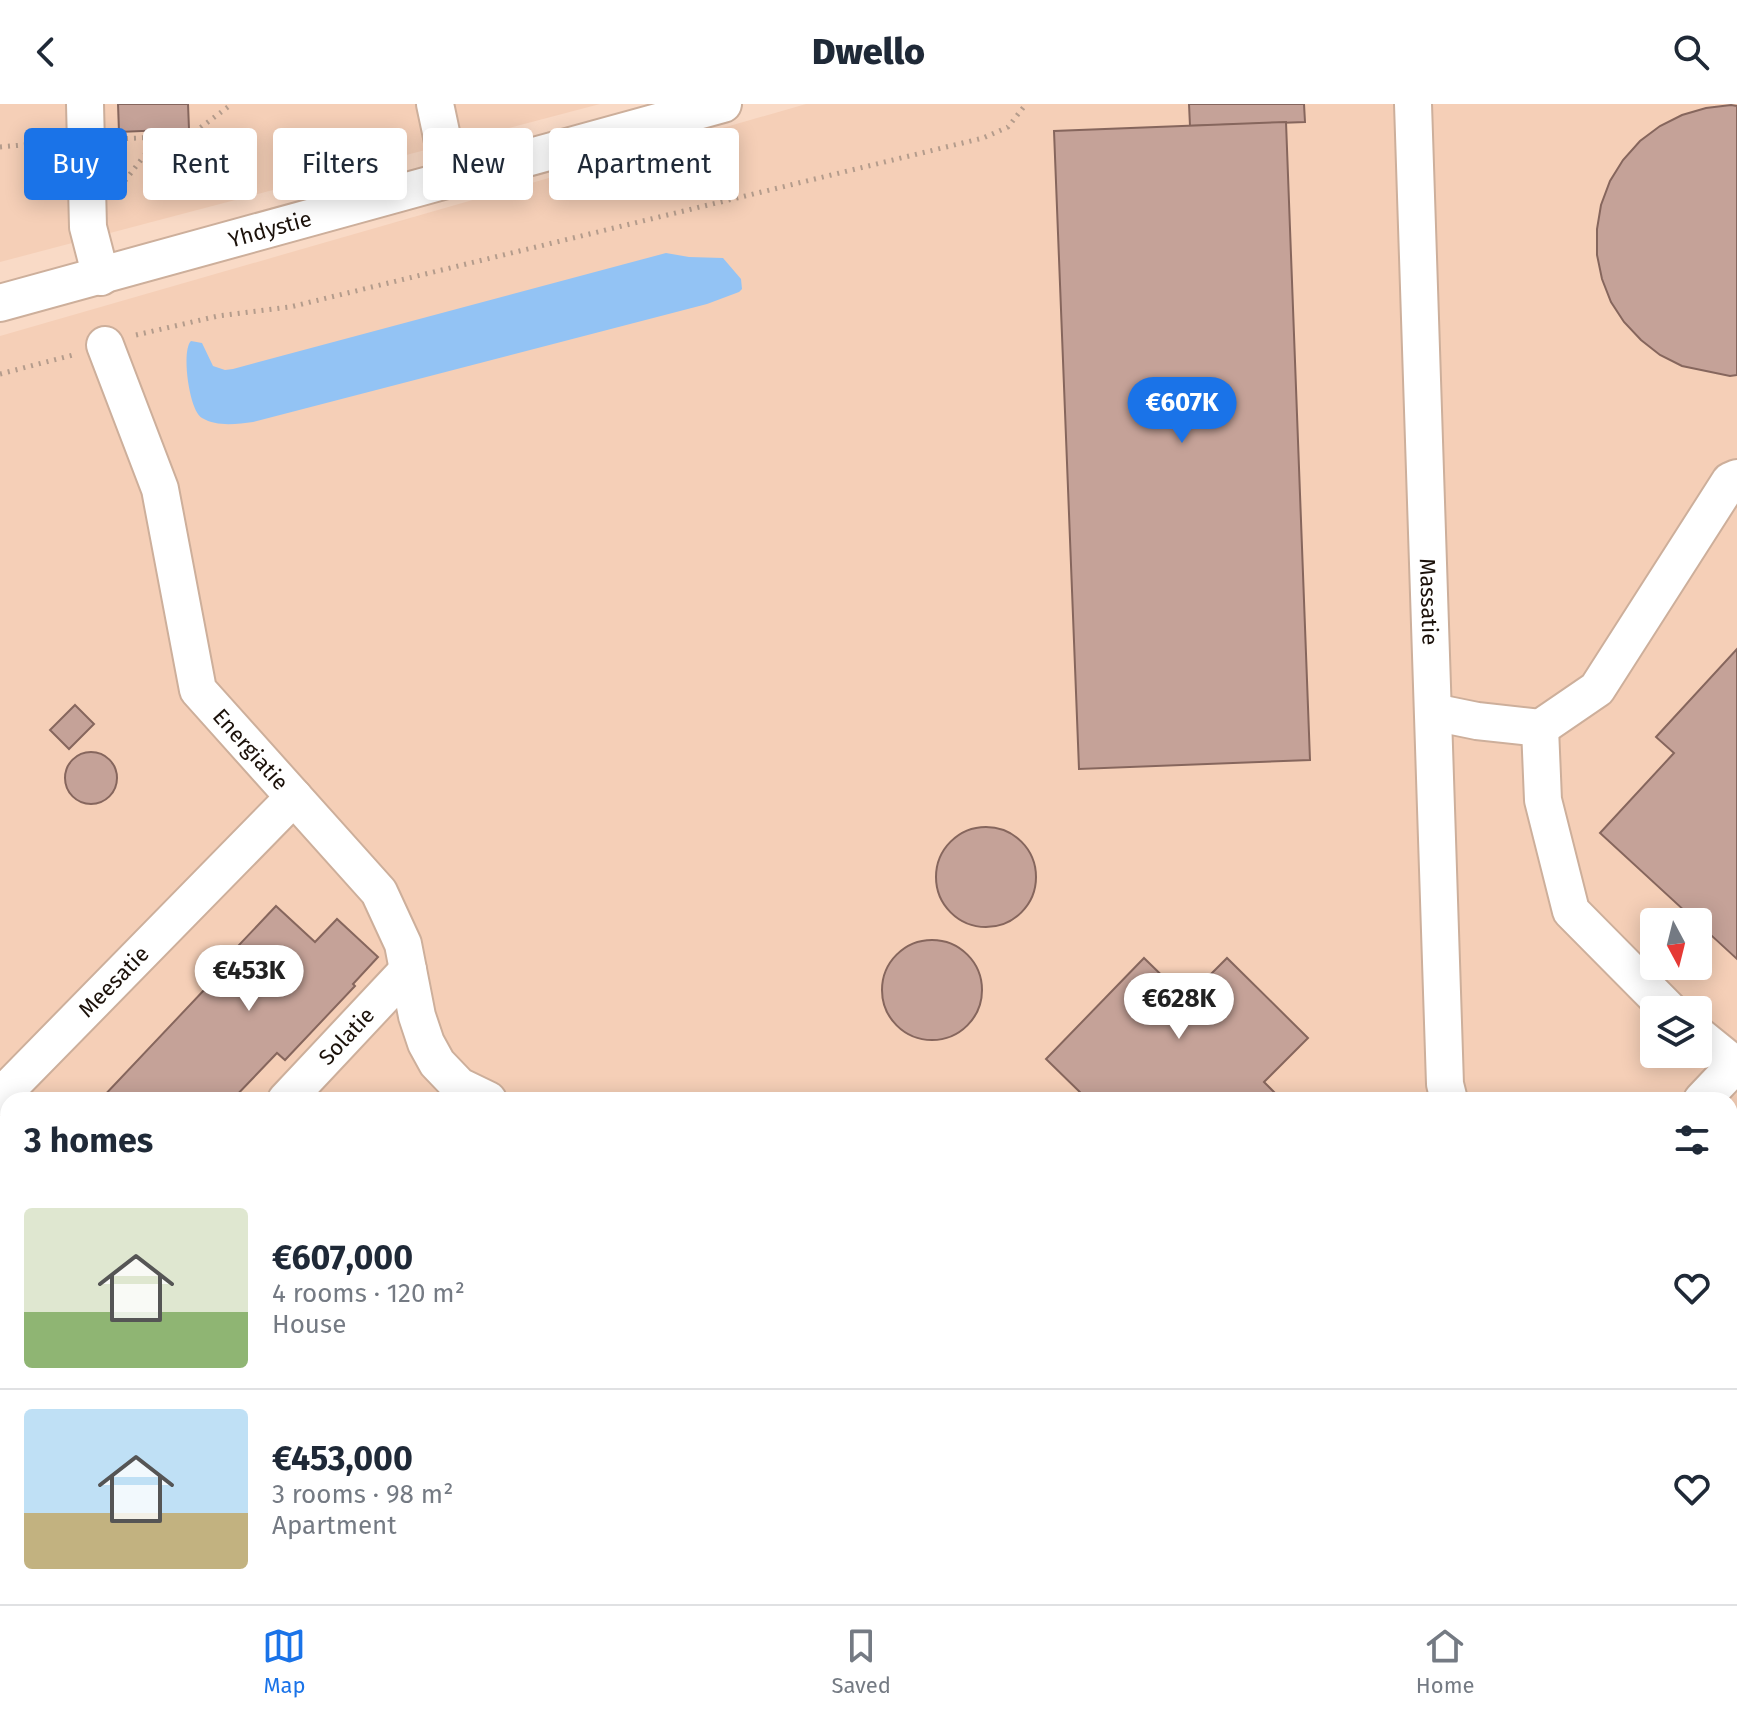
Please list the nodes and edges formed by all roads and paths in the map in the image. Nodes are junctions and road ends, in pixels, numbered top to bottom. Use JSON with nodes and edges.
{"nodes":[{"id":1,"x":85,"y":104,"type":"edge"},
{"id":2,"x":435,"y":104,"type":"edge"},
{"id":3,"x":723,"y":104,"type":"edge"},
{"id":4,"x":1026,"y":104,"type":"edge"},
{"id":5,"x":1413,"y":104,"type":"edge"},
{"id":6,"x":440,"y":128,"type":"edge"},
{"id":7,"x":533,"y":156,"type":"edge"},
{"id":8,"x":423,"y":187,"type":"edge"},
{"id":9,"x":101,"y":277,"type":"junction"},
{"id":10,"x":0,"y":303,"type":"edge"},
{"id":11,"x":160,"y":328,"type":"dead end"},
{"id":12,"x":105,"y":345,"type":"dead end"},
{"id":13,"x":1737,"y":478,"type":"edge"},
{"id":14,"x":1433,"y":712,"type":"junction"},
{"id":15,"x":1540,"y":728,"type":"junction"},
{"id":16,"x":294,"y":797,"type":"junction"},
{"id":17,"x":408,"y":970,"type":"junction"},
{"id":18,"x":1655,"y":996,"type":"edge"},
{"id":19,"x":1712,"y":1046,"type":"edge"},
{"id":20,"x":1736,"y":1064,"type":"edge"},
{"id":21,"x":14,"y":1071,"type":"edge"},
{"id":22,"x":3,"y":1092,"type":"edge"},
{"id":23,"x":294,"y":1092,"type":"edge"},
{"id":24,"x":471,"y":1092,"type":"edge"},
{"id":25,"x":1447,"y":1092,"type":"edge"},
{"id":26,"x":1710,"y":1092,"type":"edge"}],
"edges":[{"from":1,"to":9,"type":"lane"},
{"from":2,"to":6,"type":"lane"},
{"from":3,"to":7,"type":"lane","name":"Yhdystie"},
{"from":4,"to":11,"type":"path"},
{"from":5,"to":14,"type":"lane","name":"Massatie"},
{"from":8,"to":9,"type":"lane","name":"Yhdystie"},
{"from":9,"to":10,"type":"lane","name":"Yhdystie"},
{"from":12,"to":16,"type":"lane","name":"Energiatie"},
{"from":13,"to":15,"type":"lane"},
{"from":14,"to":15,"type":"lane"},
{"from":14,"to":25,"type":"lane","name":"Massatie"},
{"from":15,"to":18,"type":"lane"},
{"from":16,"to":17,"type":"lane","name":"Energiatie"},
{"from":16,"to":21,"type":"lane","name":"Meesatie"},
{"from":17,"to":23,"type":"lane","name":"Solatie"},
{"from":17,"to":24,"type":"lane","name":"Energiatie"},
{"from":19,"to":20,"type":"lane"},
{"from":20,"to":26,"type":"lane"},
{"from":21,"to":22,"type":"lane","name":"Meesatie"}]}
